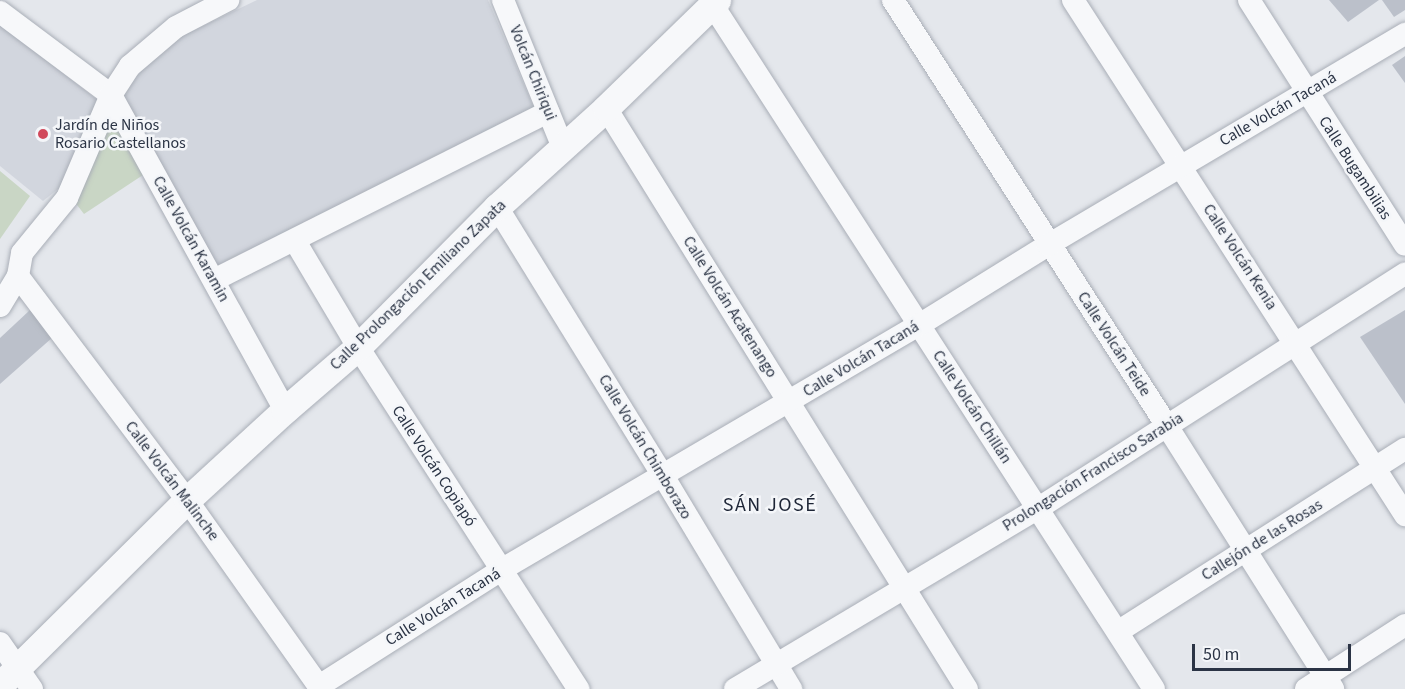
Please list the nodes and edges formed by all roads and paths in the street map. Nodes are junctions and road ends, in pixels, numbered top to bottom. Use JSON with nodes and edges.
{"nodes":[{"id":1,"x":228,"y":0,"type":"edge"},
{"id":2,"x":893,"y":0,"type":"edge"},
{"id":3,"x":1073,"y":0,"type":"edge"},
{"id":4,"x":1249,"y":0,"type":"edge"},
{"id":5,"x":714,"y":2,"type":"edge"},
{"id":6,"x":511,"y":3,"type":"edge"},
{"id":7,"x":0,"y":12,"type":"edge"},
{"id":8,"x":1405,"y":34,"type":"edge"},
{"id":9,"x":1306,"y":92,"type":"junction"},
{"id":10,"x":111,"y":94,"type":"junction"},
{"id":11,"x":606,"y":108,"type":"junction"},
{"id":12,"x":549,"y":112,"type":"junction"},
{"id":13,"x":562,"y":145,"type":"junction"},
{"id":14,"x":1180,"y":166,"type":"junction"},
{"id":15,"x":497,"y":207,"type":"junction"},
{"id":16,"x":295,"y":241,"type":"junction"},
{"id":17,"x":1048,"y":245,"type":"junction"},
{"id":18,"x":1405,"y":245,"type":"edge"},
{"id":19,"x":1405,"y":274,"type":"edge"},
{"id":20,"x":18,"y":276,"type":"junction"},
{"id":21,"x":214,"y":280,"type":"junction"},
{"id":22,"x":0,"y":306,"type":"edge"},
{"id":23,"x":919,"y":325,"type":"junction"},
{"id":24,"x":1296,"y":343,"type":"junction"},
{"id":25,"x":358,"y":347,"type":"junction"},
{"id":26,"x":789,"y":401,"type":"junction"},
{"id":27,"x":285,"y":410,"type":"junction"},
{"id":28,"x":1167,"y":426,"type":"junction"},
{"id":29,"x":1405,"y":449,"type":"edge"},
{"id":30,"x":1376,"y":468,"type":"junction"},
{"id":31,"x":663,"y":474,"type":"junction"},
{"id":32,"x":187,"y":500,"type":"junction"},
{"id":33,"x":1037,"y":509,"type":"junction"},
{"id":34,"x":1405,"y":515,"type":"edge"},
{"id":35,"x":1245,"y":551,"type":"junction"},
{"id":36,"x":501,"y":570,"type":"junction"},
{"id":37,"x":905,"y":588,"type":"junction"},
{"id":38,"x":1405,"y":625,"type":"edge"},
{"id":39,"x":1119,"y":631,"type":"junction"},
{"id":40,"x":0,"y":643,"type":"edge"},
{"id":41,"x":777,"y":664,"type":"junction"},
{"id":42,"x":16,"y":681,"type":"edge"},
{"id":43,"x":1329,"y":683,"type":"edge"},
{"id":44,"x":320,"y":687,"type":"edge"},
{"id":45,"x":578,"y":689,"type":"edge"},
{"id":46,"x":735,"y":689,"type":"edge"},
{"id":47,"x":791,"y":689,"type":"edge"},
{"id":48,"x":967,"y":689,"type":"edge"},
{"id":49,"x":1154,"y":689,"type":"edge"},
{"id":50,"x":1306,"y":689,"type":"edge"}],
"edges":[{"from":1,"to":10,"type":"street"},
{"from":2,"to":17,"type":"street","name":"Calle Volcán Teide"},
{"from":3,"to":14,"type":"street","name":"Calle Volcán Kenia"},
{"from":4,"to":9,"type":"street","name":"Calle Bugambilias"},
{"from":5,"to":11,"type":"street","name":"Calle Prolongación Emiliano Zapata"},
{"from":5,"to":23,"type":"street","name":"Calle Volcán Chillán"},
{"from":6,"to":12,"type":"street","name":"Volcán Chiriqui"},
{"from":7,"to":10,"type":"street","name":"Calle Volcán Karamin"},
{"from":8,"to":9,"type":"street","name":"Calle Volcán Tacaná"},
{"from":9,"to":14,"type":"street","name":"Calle Volcán Tacaná"},
{"from":9,"to":18,"type":"street","name":"Calle Bugambilias"},
{"from":10,"to":20,"type":"street"},
{"from":10,"to":21,"type":"street","name":"Calle Volcán Karamin"},
{"from":11,"to":13,"type":"street","name":"Calle Prolongación Emiliano Zapata"},
{"from":11,"to":26,"type":"street","name":"Calle Volcán Acatenango"},
{"from":12,"to":13,"type":"street","name":"Volcán Chiriqui"},
{"from":12,"to":16,"type":"street"},
{"from":13,"to":15,"type":"street","name":"Calle Prolongación Emiliano Zapata"},
{"from":14,"to":17,"type":"street","name":"Calle Volcán Tacaná"},
{"from":14,"to":24,"type":"street","name":"Calle Volcán Kenia"},
{"from":15,"to":25,"type":"street","name":"Calle Prolongación Emiliano Zapata"},
{"from":15,"to":31,"type":"street","name":"Calle Volcán Chimborazo"},
{"from":16,"to":21,"type":"street"},
{"from":16,"to":25,"type":"street","name":"Calle Volcán Copiapó"},
{"from":17,"to":23,"type":"street","name":"Calle Volcán Tacaná"},
{"from":17,"to":28,"type":"street","name":"Calle Volcán Teide"},
{"from":19,"to":24,"type":"street","name":"Prolongación Francisco Sarabia"},
{"from":20,"to":22,"type":"street"},
{"from":20,"to":32,"type":"street","name":"Calle Volcán Malinche"},
{"from":21,"to":27,"type":"street","name":"Calle Volcán Karamin"},
{"from":23,"to":26,"type":"street","name":"Calle Volcán Tacaná"},
{"from":23,"to":33,"type":"street","name":"Calle Volcán Chillán"},
{"from":24,"to":28,"type":"street","name":"Prolongación Francisco Sarabia"},
{"from":24,"to":30,"type":"street","name":"Calle Volcán Kenia"},
{"from":25,"to":27,"type":"street","name":"Calle Prolongación Emiliano Zapata"},
{"from":25,"to":36,"type":"street","name":"Calle Volcán Copiapó"},
{"from":26,"to":31,"type":"street","name":"Calle Volcán Tacaná"},
{"from":26,"to":37,"type":"street","name":"Calle Volcán Acatenango"},
{"from":27,"to":32,"type":"street","name":"Calle Prolongación Emiliano Zapata"},
{"from":28,"to":33,"type":"street","name":"Prolongación Francisco Sarabia"},
{"from":28,"to":35,"type":"street","name":"Calle Volcán Teide"},
{"from":29,"to":30,"type":"street","name":"Callejón de las Rosas"},
{"from":30,"to":34,"type":"street","name":"Calle Volcán Kenia"},
{"from":30,"to":35,"type":"street","name":"Callejón de las Rosas"},
{"from":31,"to":36,"type":"street","name":"Calle Volcán Tacaná"},
{"from":31,"to":41,"type":"street","name":"Calle Volcán Chimborazo"},
{"from":32,"to":42,"type":"street","name":"Calle Prolongación Emiliano Zapata"},
{"from":32,"to":44,"type":"street","name":"Calle Volcán Malinche"},
{"from":33,"to":37,"type":"street","name":"Prolongación Francisco Sarabia"},
{"from":33,"to":39,"type":"street","name":"Calle Volcán Chillán"},
{"from":35,"to":39,"type":"street","name":"Callejón de las Rosas"},
{"from":35,"to":43,"type":"street","name":"Calle Volcán Teide"},
{"from":36,"to":44,"type":"street","name":"Calle Volcán Tacaná"},
{"from":36,"to":45,"type":"street","name":"Calle Volcán Copiapó"},
{"from":37,"to":41,"type":"street","name":"Prolongación Francisco Sarabia"},
{"from":37,"to":48,"type":"street","name":"Calle Volcán Acatenango"},
{"from":38,"to":43,"type":"street"},
{"from":39,"to":49,"type":"street","name":"Calle Volcán Chillán"},
{"from":40,"to":42,"type":"street"},
{"from":41,"to":46,"type":"street","name":"Prolongación Francisco Sarabia"},
{"from":41,"to":47,"type":"street","name":"Calle Volcán Chimborazo"},
{"from":43,"to":50,"type":"street"}]}
